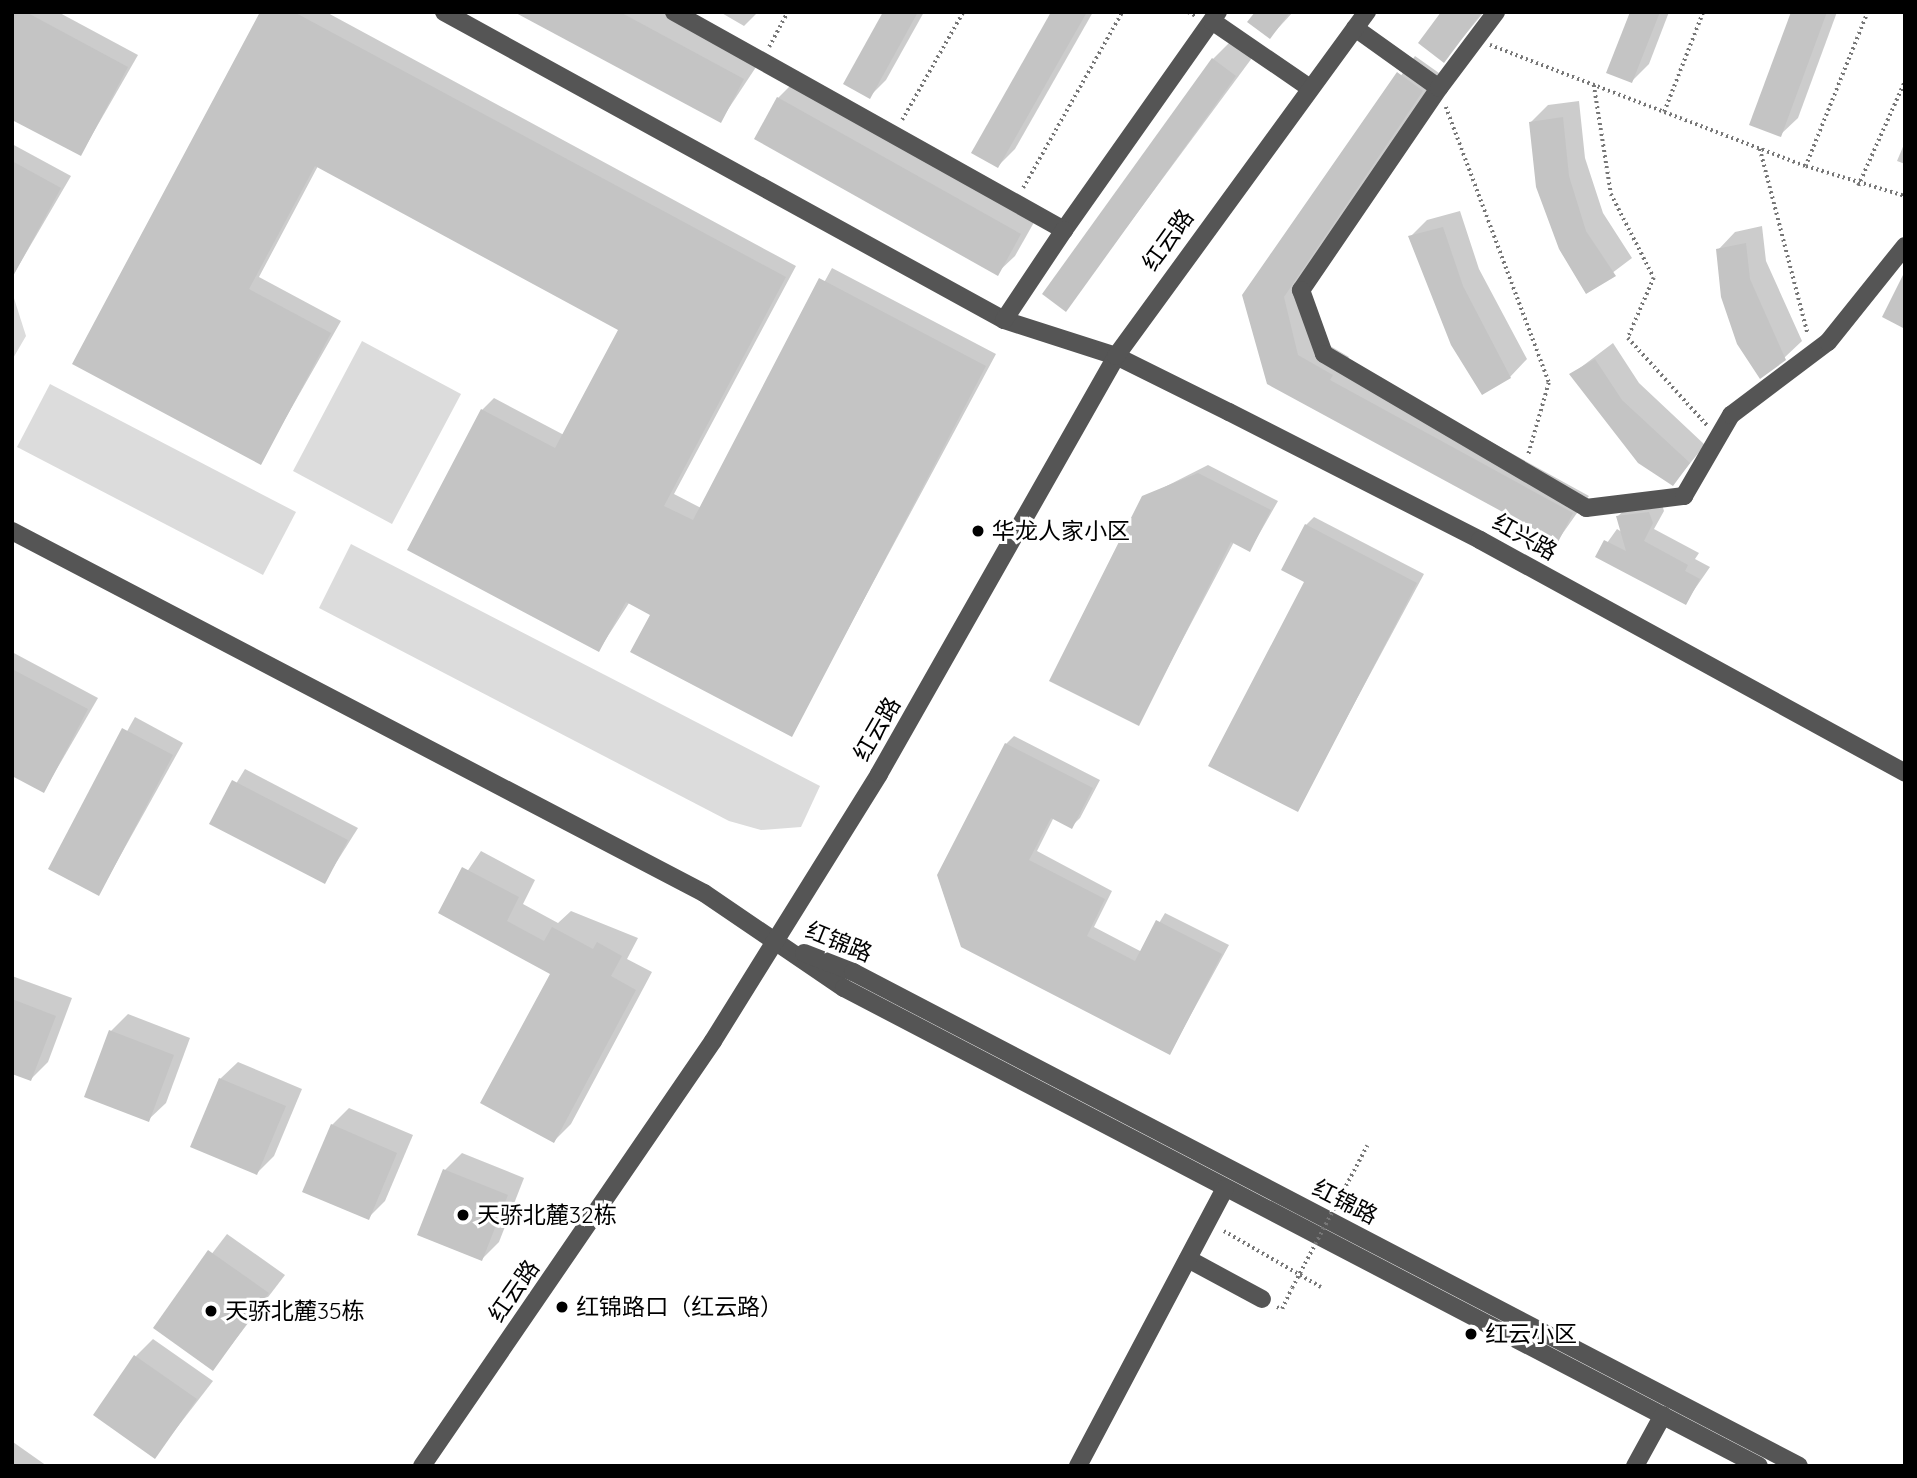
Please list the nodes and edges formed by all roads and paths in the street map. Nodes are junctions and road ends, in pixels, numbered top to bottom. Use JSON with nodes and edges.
{"nodes":[{"id":1,"x":444,"y":12,"type":"edge"},
{"id":2,"x":674,"y":12,"type":"edge"},
{"id":3,"x":788,"y":12,"type":"edge"},
{"id":4,"x":963,"y":12,"type":"edge"},
{"id":5,"x":1122,"y":12,"type":"edge"},
{"id":6,"x":1367,"y":12,"type":"edge"},
{"id":7,"x":1496,"y":12,"type":"edge"},
{"id":8,"x":1703,"y":12,"type":"edge"},
{"id":9,"x":1868,"y":12,"type":"edge"},
{"id":10,"x":1215,"y":16,"type":"edge"},
{"id":11,"x":1355,"y":28,"type":"junction"},
{"id":12,"x":1475,"y":39,"type":"junction"},
{"id":13,"x":761,"y":61,"type":"junction"},
{"id":14,"x":1905,"y":81,"type":"edge"},
{"id":15,"x":1594,"y":85,"type":"junction"},
{"id":16,"x":1310,"y":88,"type":"junction"},
{"id":17,"x":1439,"y":88,"type":"junction"},
{"id":18,"x":1664,"y":112,"type":"junction"},
{"id":19,"x":894,"y":135,"type":"junction"},
{"id":20,"x":1760,"y":149,"type":"junction"},
{"id":21,"x":1806,"y":166,"type":"junction"},
{"id":22,"x":1858,"y":186,"type":"junction"},
{"id":23,"x":1905,"y":196,"type":"edge"},
{"id":24,"x":1015,"y":202,"type":"junction"},
{"id":25,"x":1064,"y":230,"type":"junction"},
{"id":26,"x":1905,"y":246,"type":"edge"},
{"id":27,"x":1004,"y":320,"type":"junction"},
{"id":28,"x":1813,"y":354,"type":"junction"},
{"id":29,"x":1116,"y":356,"type":"junction"},
{"id":30,"x":1718,"y":437,"type":"junction"},
{"id":31,"x":1524,"y":471,"type":"junction"},
{"id":32,"x":12,"y":531,"type":"edge"},
{"id":33,"x":1905,"y":774,"type":"edge"},
{"id":34,"x":774,"y":942,"type":"junction"},
{"id":35,"x":1367,"y":1146,"type":"dead end"},
{"id":36,"x":1225,"y":1188,"type":"junction"},
{"id":37,"x":1224,"y":1231,"type":"dead end"},
{"id":38,"x":1188,"y":1259,"type":"junction"},
{"id":39,"x":1321,"y":1287,"type":"dead end"},
{"id":40,"x":1292,"y":1288,"type":"dead end"},
{"id":41,"x":1262,"y":1299,"type":"dead end"},
{"id":42,"x":1663,"y":1415,"type":"junction"},
{"id":43,"x":422,"y":1466,"type":"edge"},
{"id":44,"x":1078,"y":1466,"type":"edge"},
{"id":45,"x":1635,"y":1466,"type":"edge"},
{"id":46,"x":1759,"y":1466,"type":"edge"},
{"id":47,"x":1799,"y":1466,"type":"edge"}],
"edges":[{"from":1,"to":27,"type":"street","name":"红兴路"},
{"from":2,"to":13,"type":"street"},
{"from":3,"to":13,"type":"path"},
{"from":4,"to":19,"type":"path"},
{"from":5,"to":24,"type":"path"},
{"from":6,"to":11,"type":"street","name":"红云路"},
{"from":7,"to":12,"type":"street"},
{"from":8,"to":18,"type":"path"},
{"from":9,"to":21,"type":"path"},
{"from":10,"to":16,"type":"street"},
{"from":10,"to":25,"type":"street"},
{"from":11,"to":16,"type":"street","name":"红云路"},
{"from":11,"to":17,"type":"street"},
{"from":12,"to":15,"type":"path"},
{"from":12,"to":17,"type":"street"},
{"from":13,"to":19,"type":"street"},
{"from":14,"to":22,"type":"path"},
{"from":15,"to":18,"type":"path"},
{"from":15,"to":30,"type":"path"},
{"from":16,"to":29,"type":"street","name":"红云路"},
{"from":17,"to":31,"type":"path"},
{"from":17,"to":31,"type":"street"},
{"from":18,"to":20,"type":"path"},
{"from":19,"to":24,"type":"street"},
{"from":20,"to":21,"type":"path"},
{"from":20,"to":28,"type":"path"},
{"from":21,"to":22,"type":"path"},
{"from":22,"to":23,"type":"path"},
{"from":24,"to":25,"type":"street"},
{"from":25,"to":27,"type":"street"},
{"from":26,"to":28,"type":"street"},
{"from":27,"to":29,"type":"street","name":"红兴路"},
{"from":28,"to":30,"type":"street"},
{"from":29,"to":33,"type":"street","name":"红兴路"},
{"from":29,"to":34,"type":"street","name":"红云路"},
{"from":30,"to":31,"type":"street"},
{"from":32,"to":34,"type":"street"},
{"from":34,"to":36,"type":"street","name":"红锦路"},
{"from":34,"to":43,"type":"street","name":"红云路"},
{"from":34,"to":47,"type":"street","name":"红锦路"},
{"from":35,"to":40,"type":"path","bridge":true},
{"from":36,"to":38,"type":"street"},
{"from":36,"to":42,"type":"street","name":"红锦路"},
{"from":37,"to":39,"type":"path"},
{"from":38,"to":41,"type":"street"},
{"from":38,"to":44,"type":"street"},
{"from":42,"to":45,"type":"street"},
{"from":42,"to":46,"type":"street","name":"红锦路"}]}
